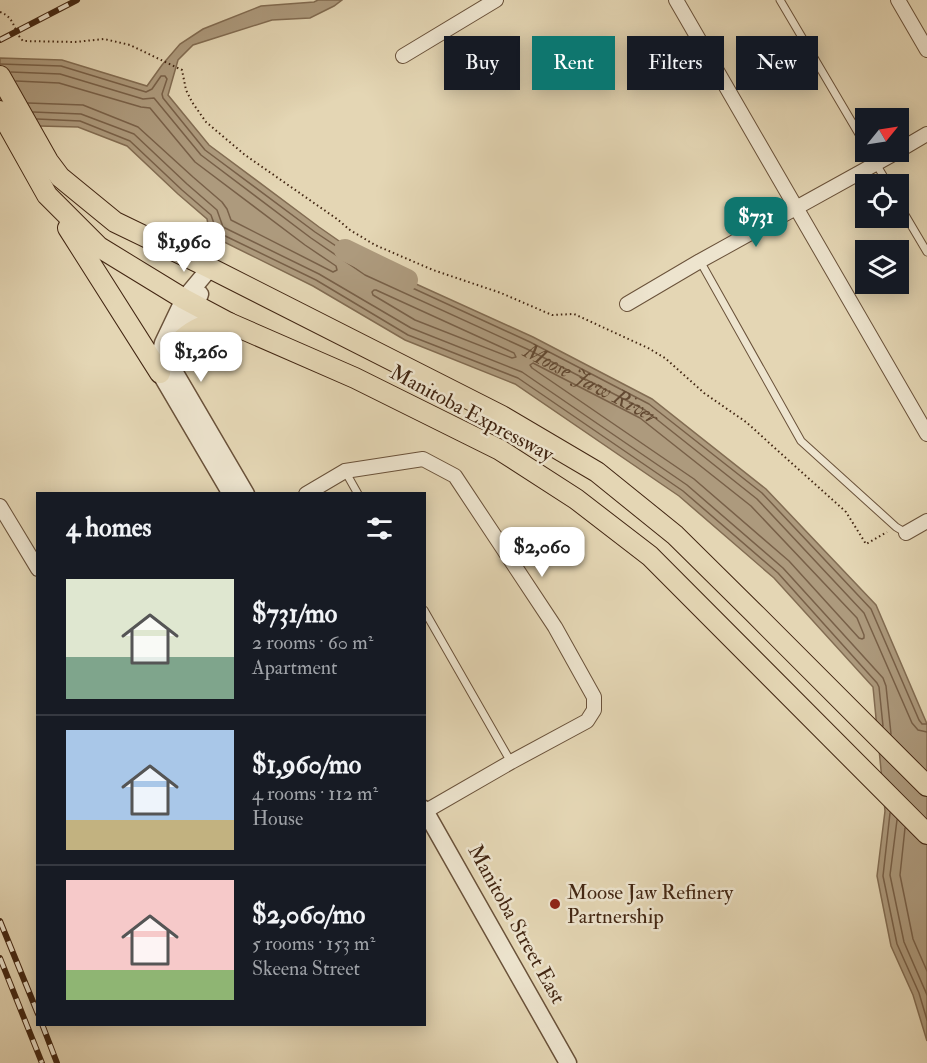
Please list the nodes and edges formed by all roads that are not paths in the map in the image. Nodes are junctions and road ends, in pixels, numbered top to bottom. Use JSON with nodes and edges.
{"nodes":[{"id":1,"x":496,"y":0,"type":"edge"},
{"id":2,"x":676,"y":0,"type":"edge"},
{"id":3,"x":780,"y":0,"type":"edge"},
{"id":4,"x":898,"y":0,"type":"edge"},
{"id":5,"x":927,"y":50,"type":"edge"},
{"id":6,"x":403,"y":56,"type":"dead end"},
{"id":7,"x":0,"y":76,"type":"edge"},
{"id":8,"x":0,"y":111,"type":"edge"},
{"id":9,"x":855,"y":127,"type":"edge"},
{"id":10,"x":927,"y":134,"type":"edge"},
{"id":11,"x":909,"y":145,"type":"edge"},
{"id":12,"x":879,"y":162,"type":"edge"},
{"id":13,"x":876,"y":164,"type":"junction"},
{"id":14,"x":41,"y":166,"type":"junction"},
{"id":15,"x":882,"y":174,"type":"edge"},
{"id":16,"x":47,"y":195,"type":"junction"},
{"id":17,"x":796,"y":208,"type":"junction"},
{"id":18,"x":909,"y":222,"type":"edge"},
{"id":19,"x":927,"y":252,"type":"edge"},
{"id":20,"x":700,"y":261,"type":"junction"},
{"id":21,"x":210,"y":268,"type":"junction"},
{"id":22,"x":190,"y":302,"type":"junction"},
{"id":23,"x":627,"y":304,"type":"dead end"},
{"id":24,"x":229,"y":323,"type":"junction"},
{"id":25,"x":180,"y":341,"type":"junction"},
{"id":26,"x":160,"y":373,"type":"junction"},
{"id":27,"x":927,"y":434,"type":"edge"},
{"id":28,"x":345,"y":471,"type":"junction"},
{"id":29,"x":230,"y":492,"type":"edge"},
{"id":30,"x":245,"y":492,"type":"edge"},
{"id":31,"x":309,"y":492,"type":"edge"},
{"id":32,"x":357,"y":492,"type":"edge"},
{"id":33,"x":0,"y":506,"type":"edge"},
{"id":34,"x":927,"y":521,"type":"edge"},
{"id":35,"x":901,"y":530,"type":"joint"},
{"id":36,"x":36,"y":566,"type":"edge"},
{"id":37,"x":426,"y":613,"type":"edge"},
{"id":38,"x":511,"y":762,"type":"junction"},
{"id":39,"x":927,"y":786,"type":"edge"},
{"id":40,"x":426,"y":809,"type":"edge"},
{"id":41,"x":426,"y":812,"type":"edge"},
{"id":42,"x":927,"y":834,"type":"edge"},
{"id":43,"x":568,"y":1063,"type":"edge"}],
"edges":[{"from":1,"to":6,"type":"street"},
{"from":2,"to":17,"type":"street"},
{"from":3,"to":9,"type":"lane"},
{"from":4,"to":5,"type":"street"},
{"from":7,"to":14,"type":"main road"},
{"from":8,"to":14,"type":"main road"},
{"from":10,"to":11,"type":"street"},
{"from":12,"to":13,"type":"street"},
{"from":13,"to":15,"type":"lane"},
{"from":13,"to":17,"type":"street"},
{"from":14,"to":16,"type":"main road","name":"Manitoba Expressway"},
{"from":14,"to":21,"type":"main road","name":"Manitoba Expressway"},
{"from":16,"to":22,"type":"main road","name":"Manitoba Expressway"},
{"from":16,"to":26,"type":"main road"},
{"from":17,"to":20,"type":"street"},
{"from":17,"to":27,"type":"street"},
{"from":18,"to":19,"type":"lane"},
{"from":20,"to":23,"type":"street"},
{"from":20,"to":35,"type":"lane"},
{"from":21,"to":22,"type":"street"},
{"from":21,"to":39,"type":"main road","name":"Manitoba Expressway"},
{"from":22,"to":24,"type":"main road","name":"Manitoba Expressway"},
{"from":22,"to":25,"type":"street"},
{"from":22,"to":26,"type":"street"},
{"from":24,"to":25,"type":"main road"},
{"from":24,"to":42,"type":"main road","name":"Manitoba Expressway"},
{"from":25,"to":30,"type":"street"},
{"from":26,"to":29,"type":"street"},
{"from":28,"to":31,"type":"street"},
{"from":28,"to":32,"type":"lane"},
{"from":28,"to":38,"type":"street"},
{"from":33,"to":36,"type":"street"},
{"from":34,"to":35,"type":"street"},
{"from":37,"to":38,"type":"lane"},
{"from":38,"to":40,"type":"street"},
{"from":41,"to":43,"type":"street","name":"Manitoba Street East"}]}
